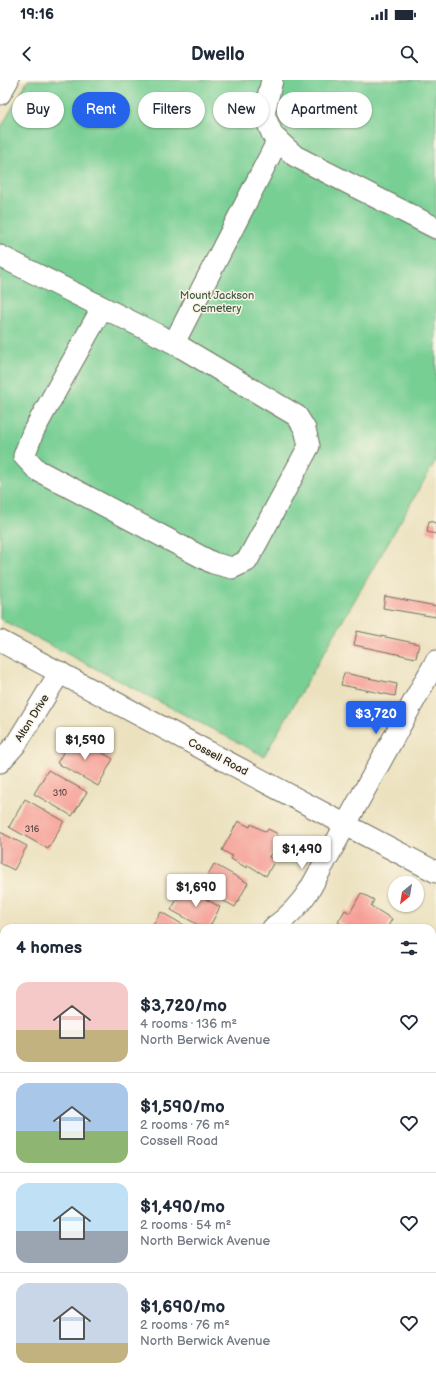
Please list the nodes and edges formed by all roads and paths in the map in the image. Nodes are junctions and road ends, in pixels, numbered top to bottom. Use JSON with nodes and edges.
{"nodes":[{"id":1,"x":8,"y":80,"type":"edge"},
{"id":2,"x":272,"y":80,"type":"edge"},
{"id":3,"x":0,"y":94,"type":"edge"},
{"id":4,"x":278,"y":140,"type":"junction"},
{"id":5,"x":436,"y":228,"type":"edge"},
{"id":6,"x":0,"y":256,"type":"edge"},
{"id":7,"x":102,"y":308,"type":"junction"},
{"id":8,"x":174,"y":343,"type":"junction"},
{"id":9,"x":0,"y":641,"type":"edge"},
{"id":10,"x":436,"y":661,"type":"edge"},
{"id":11,"x":60,"y":672,"type":"junction"},
{"id":12,"x":0,"y":762,"type":"edge"},
{"id":13,"x":346,"y":825,"type":"junction"},
{"id":14,"x":436,"y":872,"type":"edge"},
{"id":15,"x":278,"y":924,"type":"edge"}],
"edges":[{"from":1,"to":3,"type":"street"},
{"from":2,"to":4,"type":"street"},
{"from":4,"to":5,"type":"street"},
{"from":4,"to":8,"type":"street"},
{"from":6,"to":7,"type":"street"},
{"from":7,"to":8,"type":"street"},
{"from":7,"to":8,"type":"street"},
{"from":9,"to":11,"type":"street","name":"Cossell Road"},
{"from":10,"to":13,"type":"street"},
{"from":11,"to":12,"type":"street","name":"Alton Drive"},
{"from":11,"to":13,"type":"street","name":"Cossell Road"},
{"from":13,"to":14,"type":"street","name":"Cossell Road"},
{"from":13,"to":15,"type":"street"}]}
